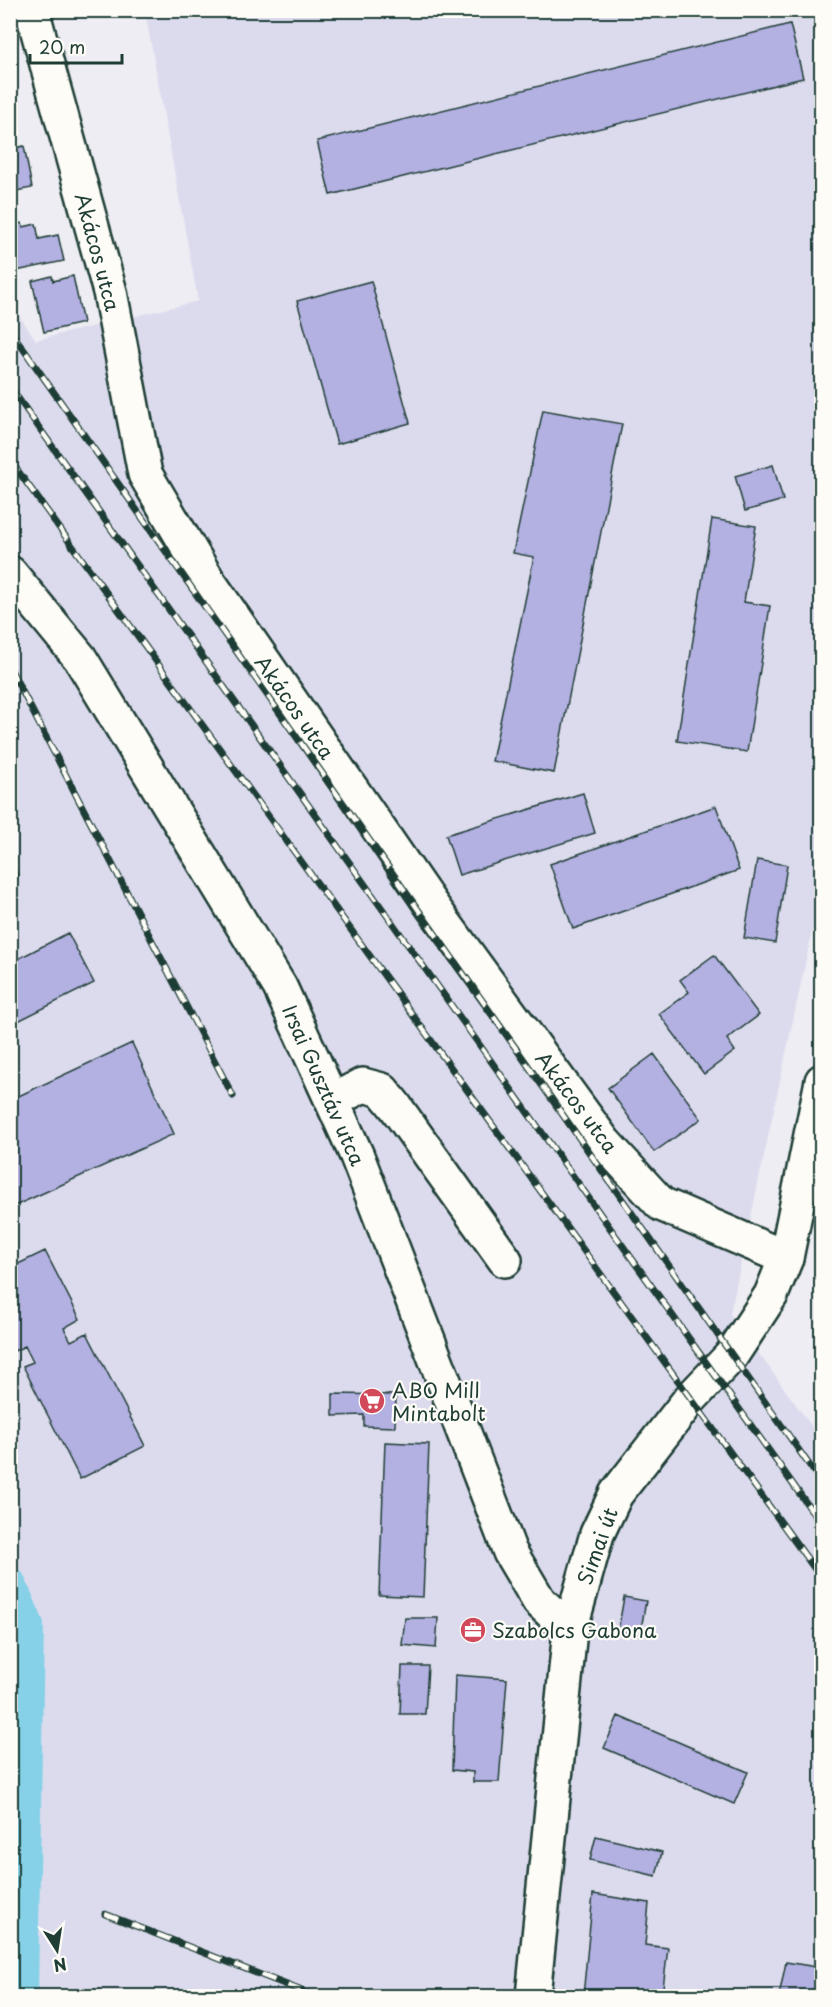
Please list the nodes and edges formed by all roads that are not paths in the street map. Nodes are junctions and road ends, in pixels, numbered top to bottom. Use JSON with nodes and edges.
{"nodes":[{"id":1,"x":32,"y":10,"type":"edge"},
{"id":2,"x":10,"y":573,"type":"edge"},
{"id":3,"x":822,"y":1081,"type":"edge"},
{"id":4,"x":332,"y":1101,"type":"junction"},
{"id":5,"x":786,"y":1258,"type":"junction"},
{"id":6,"x":505,"y":1260,"type":"dead end"},
{"id":7,"x":570,"y":1630,"type":"junction"},
{"id":8,"x":532,"y":1996,"type":"edge"}],
"edges":[{"from":1,"to":5,"type":"street","name":"Akácos utca"},
{"from":2,"to":4,"type":"street","name":"Irsai Gusztáv utca"},
{"from":3,"to":5,"type":"street","name":"Simai út"},
{"from":4,"to":6,"type":"street"},
{"from":4,"to":7,"type":"street","name":"Irsai Gusztáv utca"},
{"from":5,"to":7,"type":"street","name":"Simai út"},
{"from":7,"to":8,"type":"street","name":"Simai út"}]}
